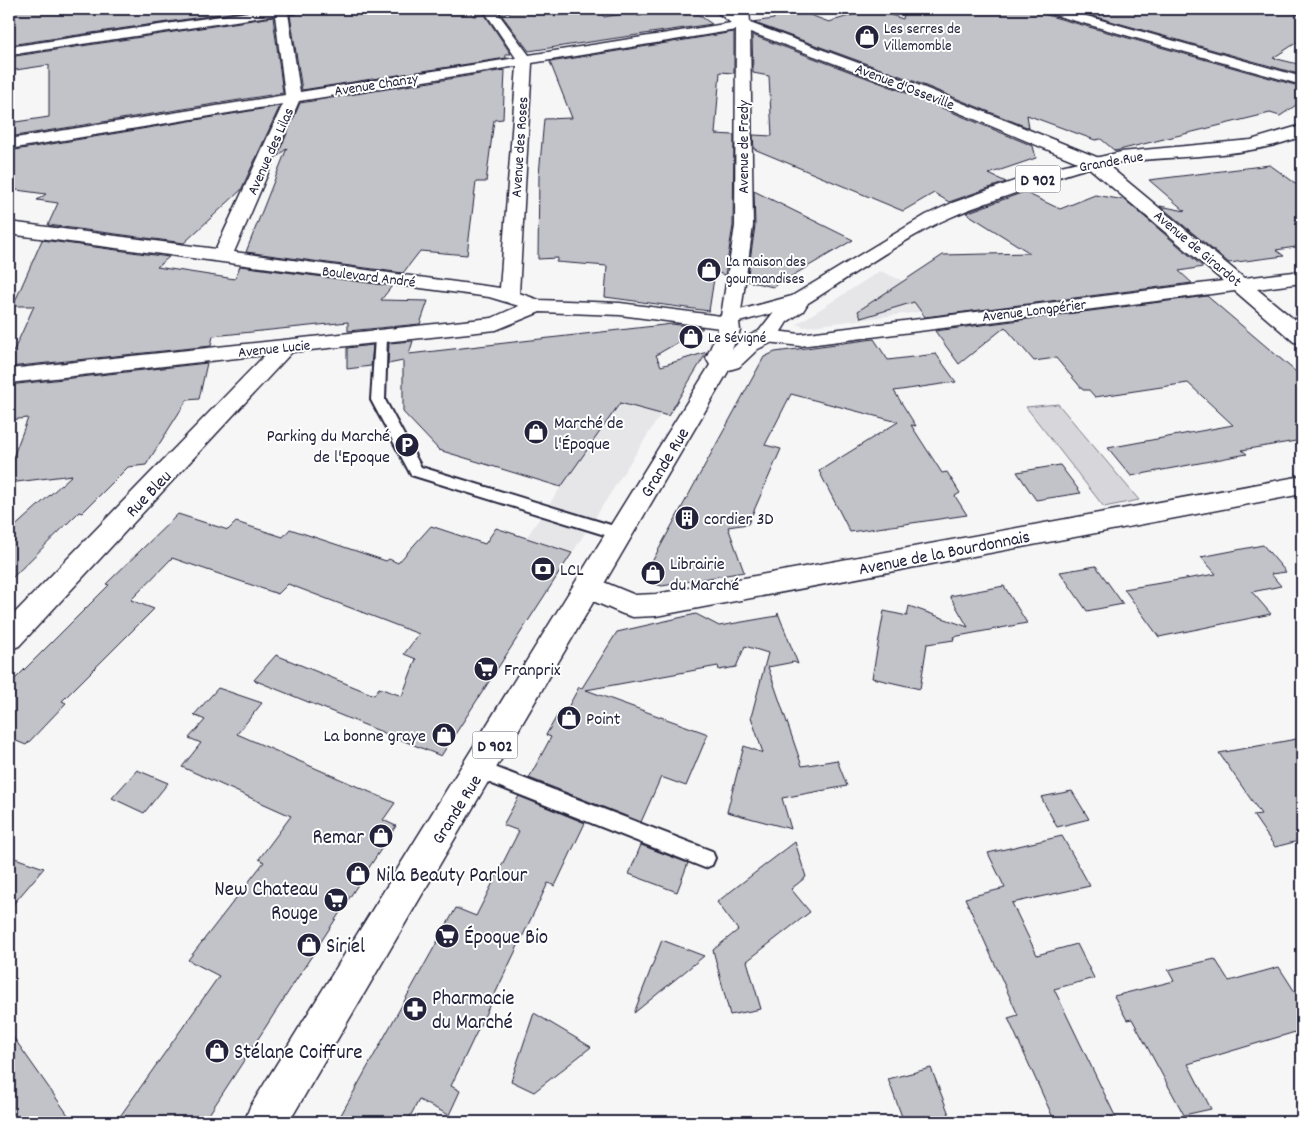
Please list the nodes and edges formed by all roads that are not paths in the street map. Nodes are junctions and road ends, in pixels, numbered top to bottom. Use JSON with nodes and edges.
{"nodes":[{"id":1,"x":489,"y":9,"type":"edge"},
{"id":2,"x":718,"y":9,"type":"edge"},
{"id":3,"x":1050,"y":9,"type":"edge"},
{"id":4,"x":1298,"y":9,"type":"edge"},
{"id":5,"x":287,"y":10,"type":"edge"},
{"id":6,"x":1302,"y":10,"type":"edge"},
{"id":7,"x":743,"y":17,"type":"edge"},
{"id":8,"x":9,"y":51,"type":"edge"},
{"id":9,"x":525,"y":60,"type":"junction"},
{"id":10,"x":1302,"y":81,"type":"edge"},
{"id":11,"x":293,"y":98,"type":"junction"},
{"id":12,"x":1302,"y":130,"type":"edge"},
{"id":13,"x":9,"y":144,"type":"edge"},
{"id":14,"x":1093,"y":162,"type":"junction"},
{"id":15,"x":9,"y":228,"type":"edge"},
{"id":16,"x":222,"y":257,"type":"junction"},
{"id":17,"x":1302,"y":277,"type":"edge"},
{"id":18,"x":1239,"y":283,"type":"junction"},
{"id":19,"x":509,"y":296,"type":"junction"},
{"id":20,"x":799,"y":300,"type":"junction"},
{"id":21,"x":537,"y":306,"type":"junction"},
{"id":22,"x":737,"y":320,"type":"junction"},
{"id":23,"x":766,"y":334,"type":"junction"},
{"id":24,"x":1302,"y":336,"type":"edge"},
{"id":25,"x":381,"y":337,"type":"junction"},
{"id":26,"x":286,"y":346,"type":"junction"},
{"id":27,"x":721,"y":365,"type":"junction"},
{"id":28,"x":9,"y":376,"type":"edge"},
{"id":29,"x":1302,"y":485,"type":"edge"},
{"id":30,"x":621,"y":534,"type":"junction"},
{"id":31,"x":589,"y":587,"type":"junction"},
{"id":32,"x":9,"y":638,"type":"edge"},
{"id":33,"x":479,"y":770,"type":"junction"},
{"id":34,"x":705,"y":858,"type":"dead end"},
{"id":35,"x":265,"y":1122,"type":"edge"}],
"edges":[{"from":1,"to":9,"type":"street"},
{"from":2,"to":7,"type":"street","name":"Avenue d'Osseville"},
{"from":3,"to":10,"type":"street"},
{"from":4,"to":6,"type":"street"},
{"from":5,"to":8,"type":"street"},
{"from":5,"to":11,"type":"street","name":"Avenue des Lilas"},
{"from":7,"to":9,"type":"street","name":"Avenue Chanzy"},
{"from":7,"to":14,"type":"street","name":"Avenue d'Osseville"},
{"from":7,"to":22,"type":"street","name":"Avenue de Fredy"},
{"from":9,"to":11,"type":"street","name":"Avenue Chanzy"},
{"from":9,"to":19,"type":"street","name":"Avenue des Roses"},
{"from":11,"to":13,"type":"street","name":"Avenue Chanzy"},
{"from":11,"to":16,"type":"street","name":"Avenue des Lilas"},
{"from":12,"to":14,"type":"street","name":"Grande Rue","number":"D 902"},
{"from":14,"to":18,"type":"street","name":"Avenue de Girardot"},
{"from":14,"to":20,"type":"street","name":"Grande Rue","number":"D 902"},
{"from":15,"to":16,"type":"street","name":"Boulevard André"},
{"from":16,"to":19,"type":"street","name":"Boulevard André"},
{"from":17,"to":18,"type":"street","name":"Avenue Longpérier"},
{"from":18,"to":23,"type":"street","name":"Avenue Longpérier"},
{"from":18,"to":24,"type":"street","name":"Avenue de Girardot"},
{"from":19,"to":21,"type":"street","name":"Boulevard André"},
{"from":20,"to":22,"type":"street","name":"Grande Rue"},
{"from":20,"to":23,"type":"street","name":"Grande Rue"},
{"from":21,"to":22,"type":"street","name":"Boulevard André"},
{"from":21,"to":25,"type":"street","name":"Avenue Lucie"},
{"from":22,"to":23,"type":"street"},
{"from":22,"to":27,"type":"street","name":"Grande Rue"},
{"from":23,"to":27,"type":"street","name":"Grande Rue"},
{"from":25,"to":26,"type":"street","name":"Avenue Lucie"},
{"from":25,"to":30,"type":"lane"},
{"from":26,"to":28,"type":"street","name":"Avenue Lucie"},
{"from":26,"to":32,"type":"street","name":"Rue Bleu"},
{"from":27,"to":30,"type":"street","name":"Grande Rue","number":"D 902"},
{"from":29,"to":31,"type":"street","name":"Avenue de la Bourdonnais"},
{"from":30,"to":31,"type":"street","name":"Grande Rue","number":"D 902"},
{"from":31,"to":33,"type":"street","name":"Grande Rue","number":"D 902"},
{"from":33,"to":34,"type":"lane"},
{"from":33,"to":35,"type":"street","name":"Grande Rue","number":"D 902"}]}
